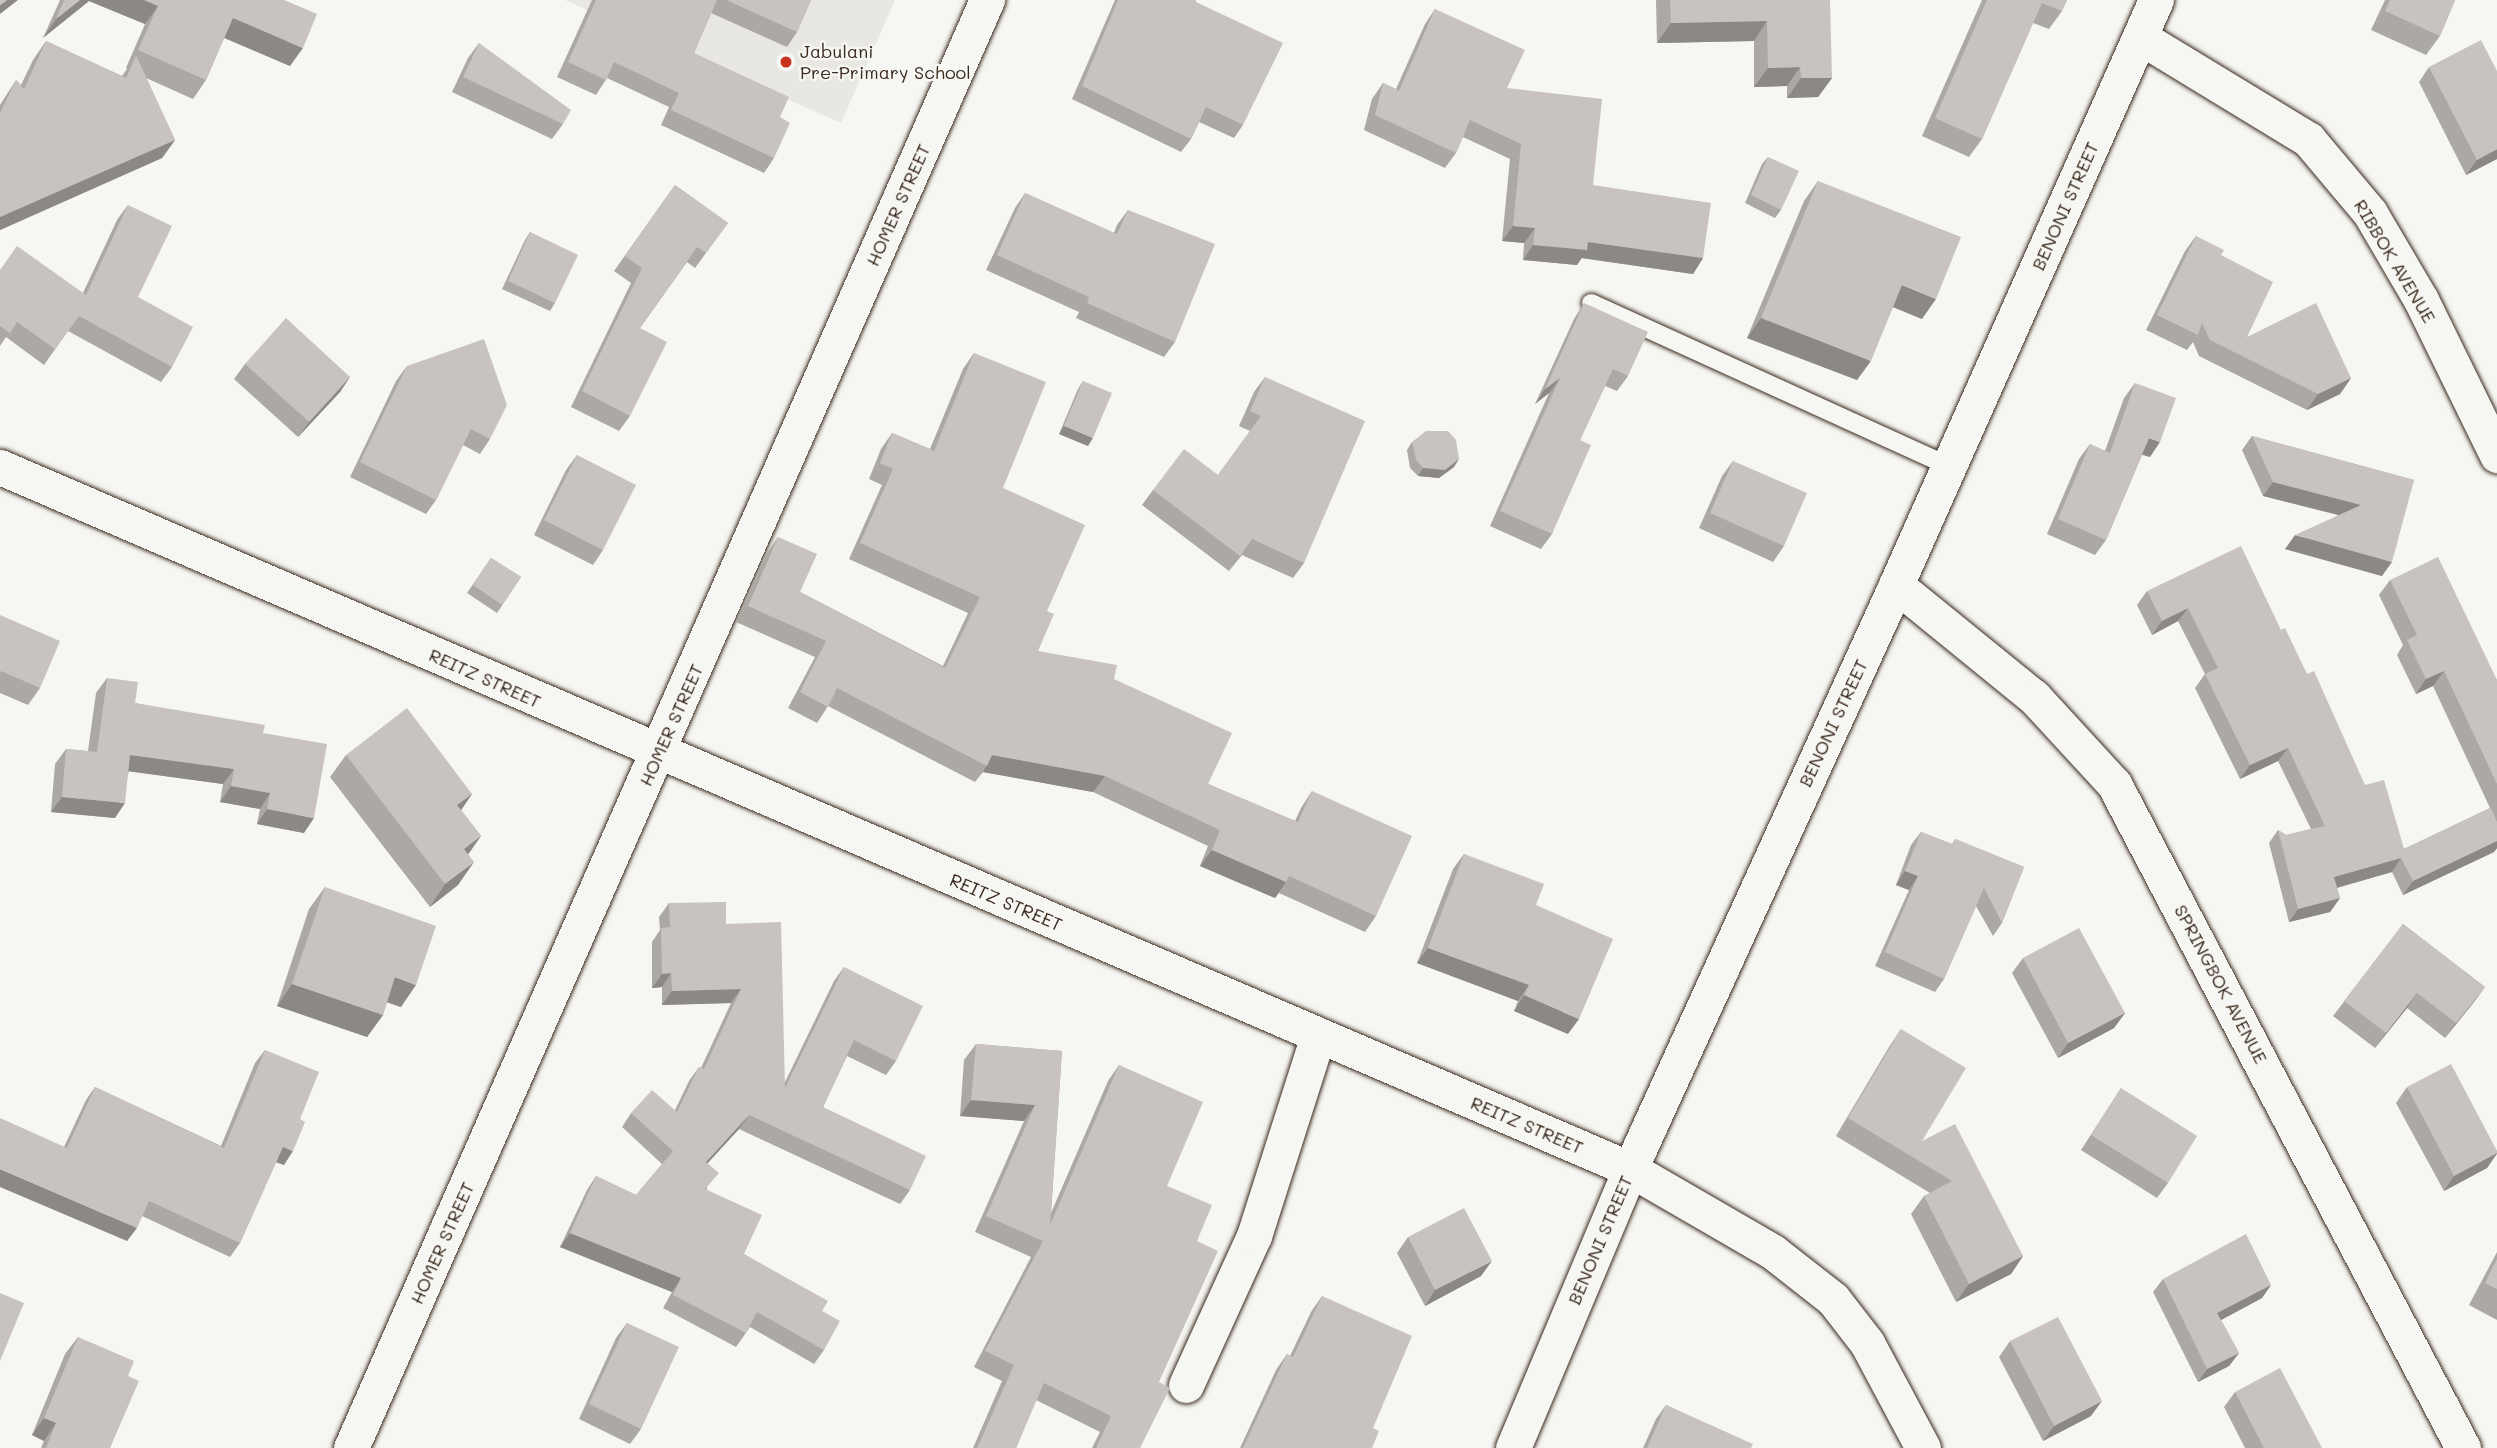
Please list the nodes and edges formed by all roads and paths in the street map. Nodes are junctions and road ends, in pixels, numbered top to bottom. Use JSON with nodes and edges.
{"nodes":[{"id":1,"x":987,"y":0,"type":"edge"},
{"id":2,"x":2156,"y":0,"type":"edge"},
{"id":3,"x":2140,"y":37,"type":"junction"},
{"id":4,"x":1591,"y":303,"type":"edge"},
{"id":5,"x":2497,"y":456,"type":"edge"},
{"id":6,"x":1949,"y":466,"type":"junction"},
{"id":7,"x":0,"y":467,"type":"edge"},
{"id":8,"x":1896,"y":586,"type":"junction"},
{"id":9,"x":658,"y":753,"type":"junction"},
{"id":10,"x":1318,"y":1035,"type":"junction"},
{"id":11,"x":1630,"y":1169,"type":"junction"},
{"id":12,"x":1186,"y":1385,"type":"dead end"},
{"id":13,"x":351,"y":1448,"type":"edge"},
{"id":14,"x":1513,"y":1448,"type":"edge"},
{"id":15,"x":1923,"y":1448,"type":"edge"},
{"id":16,"x":2463,"y":1448,"type":"edge"}],
"edges":[{"from":1,"to":9,"type":"street","name":"HOMER STREET"},
{"from":2,"to":3,"type":"street","name":"BENONI STREET"},
{"from":3,"to":5,"type":"street","name":"RIBBOK AVENUE"},
{"from":3,"to":6,"type":"street","name":"BENONI STREET"},
{"from":4,"to":6,"type":"lane"},
{"from":6,"to":8,"type":"street","name":"BENONI STREET"},
{"from":7,"to":9,"type":"street","name":"REITZ STREET"},
{"from":8,"to":11,"type":"street","name":"BENONI STREET"},
{"from":8,"to":16,"type":"street","name":"SPRINGBOK AVENUE"},
{"from":9,"to":10,"type":"street","name":"REITZ STREET"},
{"from":9,"to":13,"type":"street","name":"HOMER STREET"},
{"from":10,"to":11,"type":"street","name":"REITZ STREET"},
{"from":10,"to":12,"type":"street"},
{"from":11,"to":14,"type":"street","name":"BENONI STREET"},
{"from":11,"to":15,"type":"street","name":"REITZ STREET"}]}
